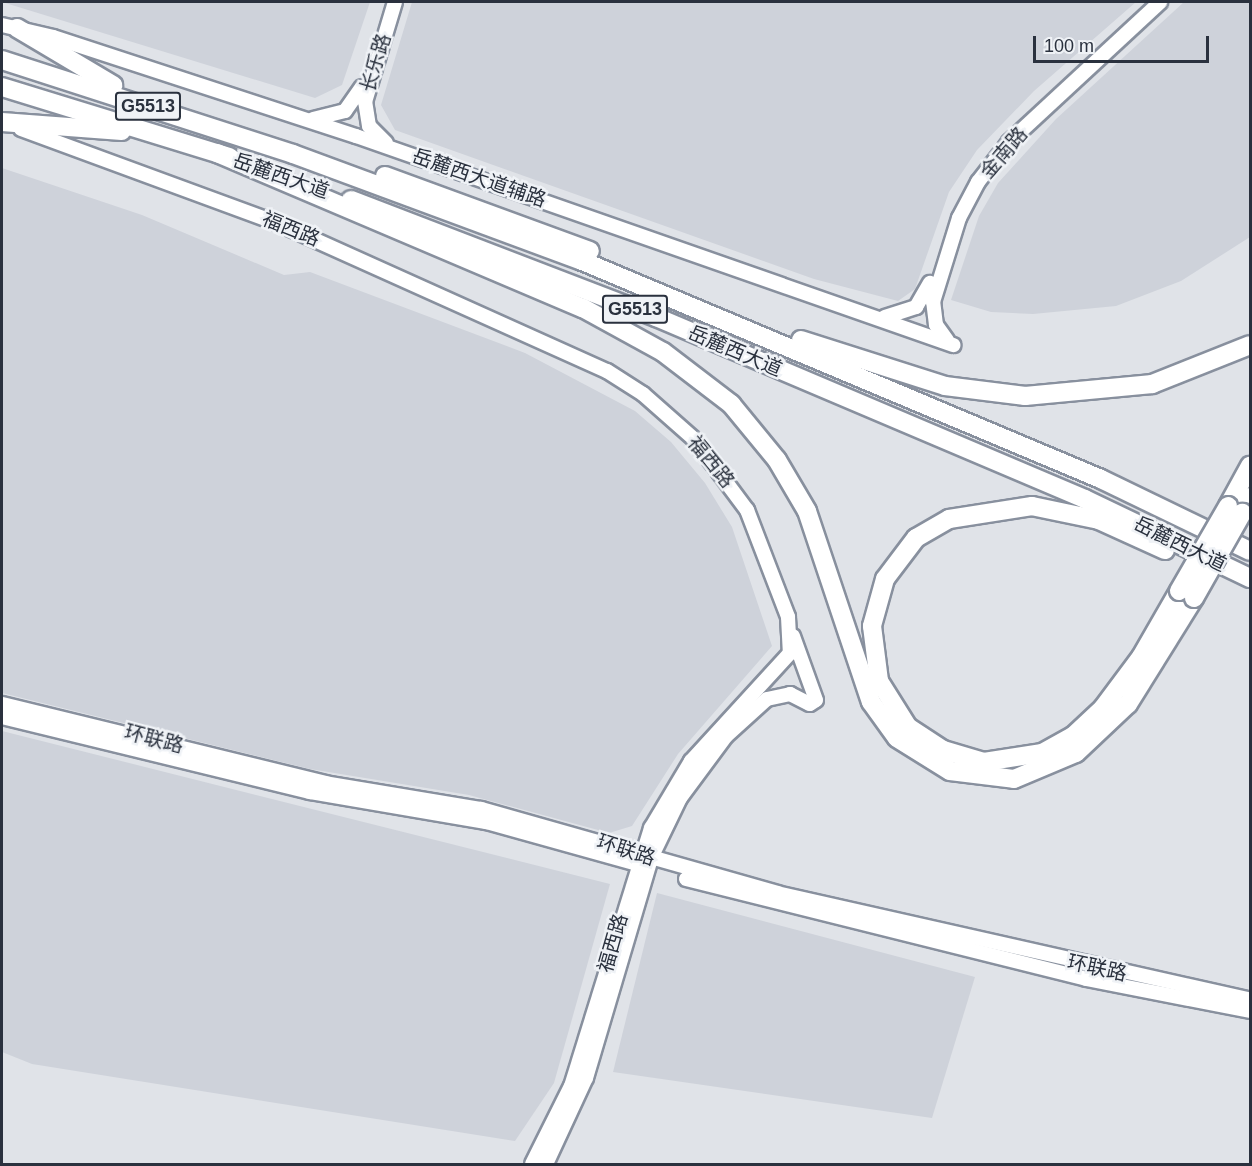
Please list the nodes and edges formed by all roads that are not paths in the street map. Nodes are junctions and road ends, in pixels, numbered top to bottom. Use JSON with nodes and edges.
{"nodes":[{"id":1,"x":389,"y":2,"type":"edge"},
{"id":2,"x":395,"y":2,"type":"edge"},
{"id":3,"x":1151,"y":2,"type":"edge"},
{"id":4,"x":1160,"y":2,"type":"edge"},
{"id":5,"x":9,"y":27,"type":"edge"},
{"id":6,"x":2,"y":60,"type":"edge"},
{"id":7,"x":2,"y":87,"type":"edge"},
{"id":8,"x":151,"y":107,"type":"junction"},
{"id":9,"x":305,"y":119,"type":"junction"},
{"id":10,"x":2,"y":122,"type":"edge"},
{"id":11,"x":154,"y":133,"type":"junction"},
{"id":12,"x":395,"y":149,"type":"junction"},
{"id":13,"x":217,"y":153,"type":"junction"},
{"id":14,"x":293,"y":154,"type":"junction"},
{"id":15,"x":879,"y":316,"type":"junction"},
{"id":16,"x":953,"y":345,"type":"joint"},
{"id":17,"x":1251,"y":345,"type":"edge"},
{"id":18,"x":1251,"y":466,"type":"edge"},
{"id":19,"x":1240,"y":505,"type":"edge"},
{"id":20,"x":1251,"y":551,"type":"edge"},
{"id":21,"x":1251,"y":578,"type":"edge"},
{"id":22,"x":1251,"y":591,"type":"edge"},
{"id":23,"x":1187,"y":595,"type":"junction"},
{"id":24,"x":792,"y":632,"type":"junction"},
{"id":25,"x":2,"y":704,"type":"edge"},
{"id":26,"x":2,"y":717,"type":"edge"},
{"id":27,"x":644,"y":861,"type":"junction"},
{"id":28,"x":1251,"y":1000,"type":"edge"},
{"id":29,"x":1251,"y":1011,"type":"edge"},
{"id":30,"x":532,"y":1164,"type":"edge"},
{"id":31,"x":546,"y":1164,"type":"edge"}],
"edges":[{"from":1,"to":9,"type":"main road","name":"长乐路"},
{"from":2,"to":12,"type":"main road","name":"长乐路"},
{"from":3,"to":15,"type":"main road","name":"金南路"},
{"from":4,"to":16,"type":"main road","name":"金南路"},
{"from":5,"to":8,"type":"highway"},
{"from":5,"to":9,"type":"main road","name":"岳麓西大道辅路"},
{"from":6,"to":8,"type":"highway","name":"岳麓西大道","number":"G5513"},
{"from":7,"to":11,"type":"highway","name":"岳麓西大道","number":"G5513"},
{"from":8,"to":14,"type":"highway","name":"岳麓西大道","number":"G5513"},
{"from":9,"to":12,"type":"main road","name":"岳麓西大道辅路"},
{"from":10,"to":11,"type":"highway"},
{"from":10,"to":24,"type":"main road","name":"福西路"},
{"from":11,"to":13,"type":"highway","name":"岳麓西大道","number":"G5513"},
{"from":12,"to":15,"type":"main road","name":"岳麓西大道辅路"},
{"from":13,"to":21,"type":"highway","name":"岳麓西大道","number":"G5513"},
{"from":13,"to":23,"type":"highway"},
{"from":14,"to":17,"type":"highway"},
{"from":14,"to":20,"type":"highway","name":"岳麓西大道","number":"G5513"},
{"from":15,"to":16,"type":"main road","name":"岳麓西大道辅路"},
{"from":18,"to":19,"type":"highway"},
{"from":19,"to":23,"type":"highway","bridge":true},
{"from":22,"to":23,"type":"highway"},
{"from":24,"to":27,"type":"main road","name":"福西路"},
{"from":24,"to":27,"type":"main road"},
{"from":25,"to":27,"type":"main road","name":"环联路"},
{"from":26,"to":27,"type":"main road","name":"环联路"},
{"from":27,"to":28,"type":"main road","name":"环联路"},
{"from":27,"to":29,"type":"main road","name":"环联路"},
{"from":27,"to":30,"type":"main road","name":"福西路"},
{"from":27,"to":31,"type":"main road"}]}
